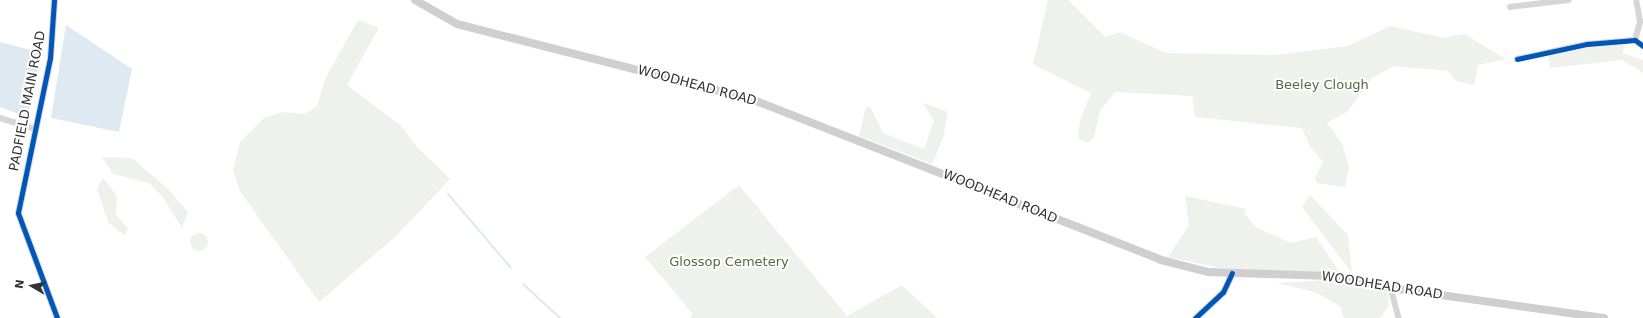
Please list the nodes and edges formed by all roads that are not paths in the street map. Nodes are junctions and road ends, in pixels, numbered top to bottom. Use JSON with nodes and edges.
{"nodes":[{"id":1,"x":54,"y":0,"type":"edge"},
{"id":2,"x":415,"y":0,"type":"edge"},
{"id":3,"x":1569,"y":0,"type":"edge"},
{"id":4,"x":1636,"y":0,"type":"edge"},
{"id":5,"x":1510,"y":8,"type":"dead end"},
{"id":6,"x":1635,"y":40,"type":"junction"},
{"id":7,"x":1643,"y":46,"type":"edge"},
{"id":8,"x":1517,"y":59,"type":"dead end"},
{"id":9,"x":0,"y":118,"type":"edge"},
{"id":10,"x":35,"y":129,"type":"junction"},
{"id":11,"x":1232,"y":273,"type":"junction"},
{"id":12,"x":1391,"y":288,"type":"junction"},
{"id":13,"x":57,"y":318,"type":"edge"},
{"id":14,"x":1195,"y":318,"type":"edge"},
{"id":15,"x":1400,"y":318,"type":"edge"},
{"id":16,"x":1604,"y":318,"type":"edge"}],
"edges":[{"from":1,"to":10,"type":"street","name":"PADFIELD MAIN ROAD"},
{"from":2,"to":11,"type":"main road","name":"WOODHEAD ROAD"},
{"from":3,"to":5,"type":"street"},
{"from":4,"to":6,"type":"street"},
{"from":6,"to":7,"type":"street"},
{"from":6,"to":8,"type":"street"},
{"from":9,"to":10,"type":"street"},
{"from":10,"to":13,"type":"street","name":"PADFIELD MAIN ROAD"},
{"from":11,"to":12,"type":"main road","name":"WOODHEAD ROAD"},
{"from":11,"to":14,"type":"street"},
{"from":12,"to":15,"type":"street"},
{"from":12,"to":16,"type":"main road","name":"WOODHEAD ROAD"}]}
